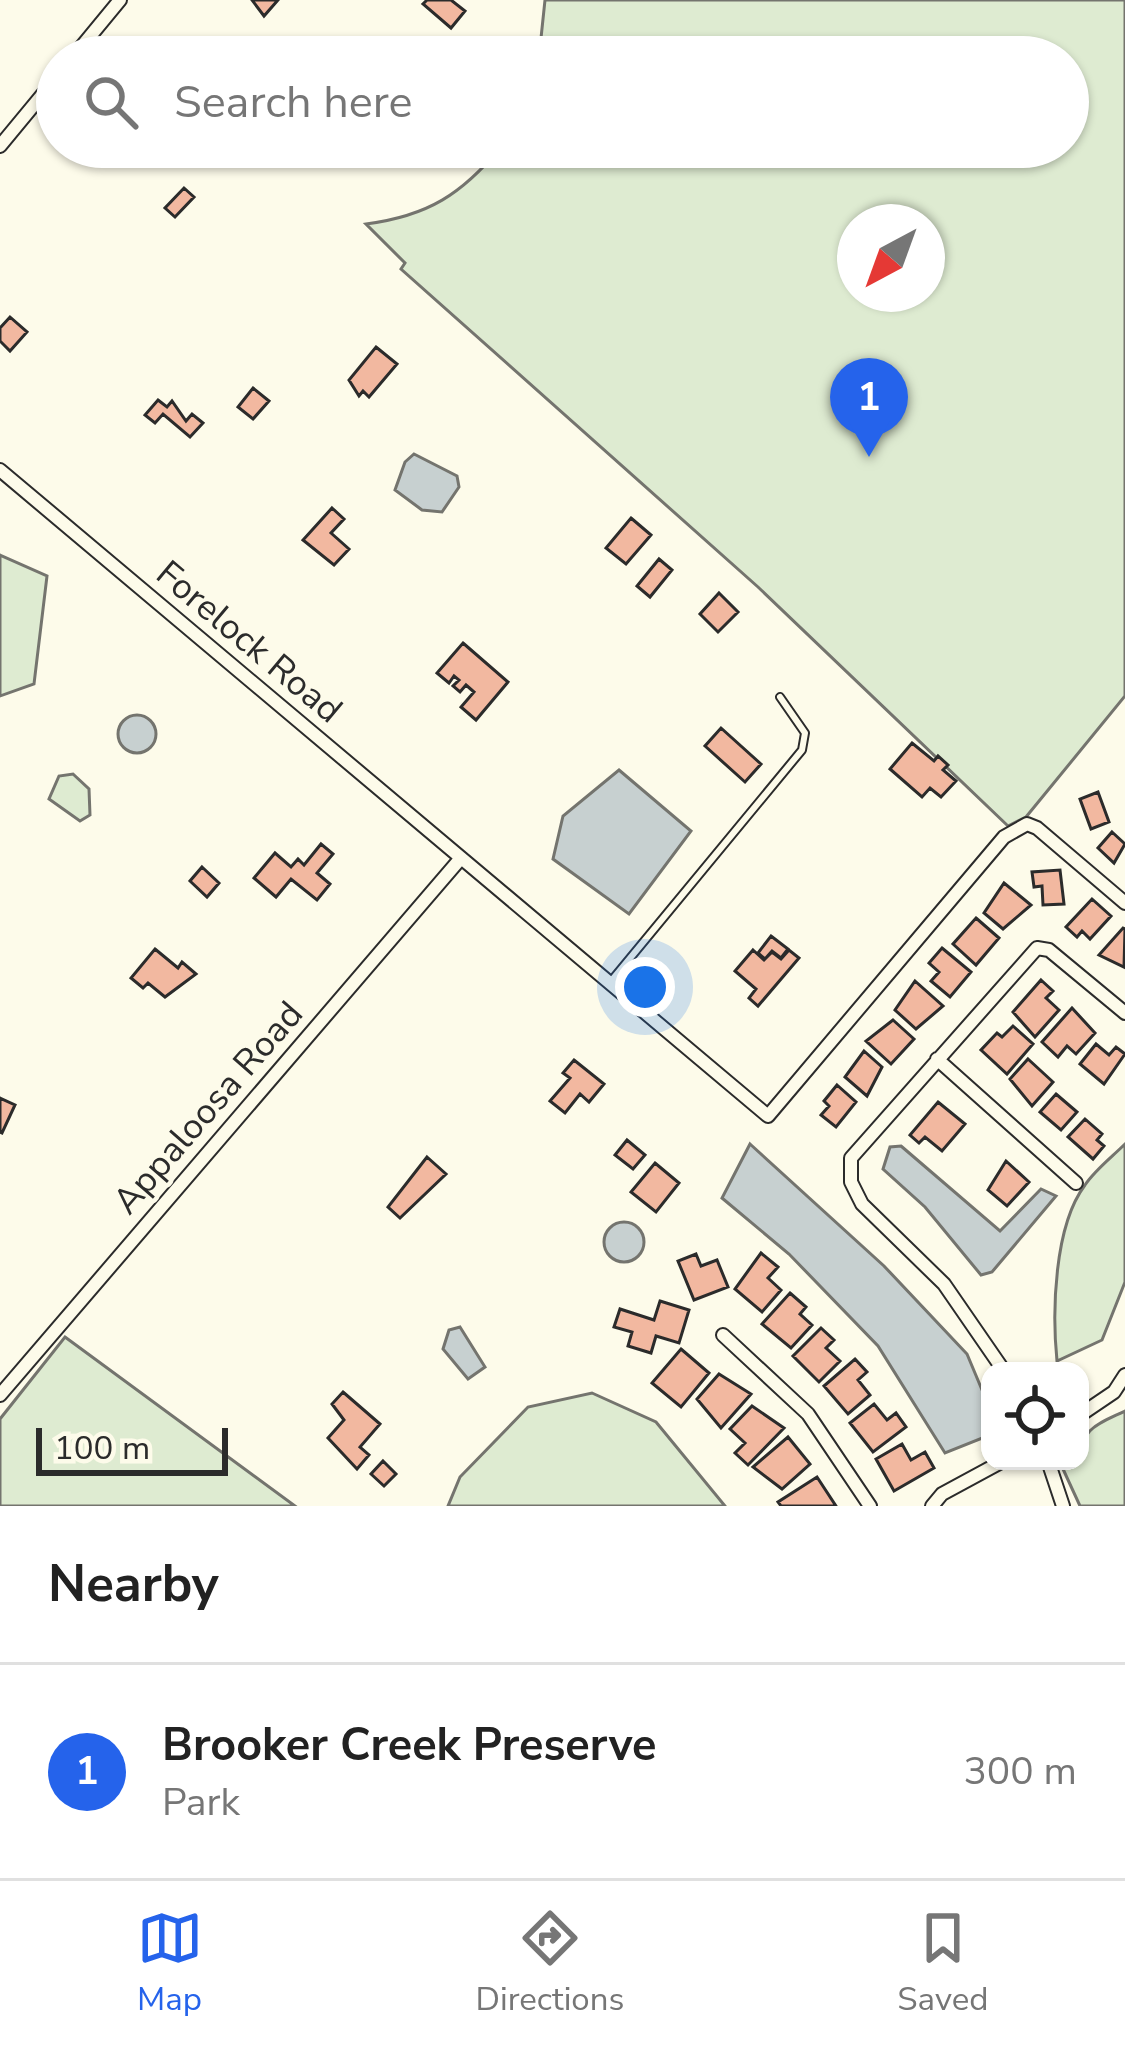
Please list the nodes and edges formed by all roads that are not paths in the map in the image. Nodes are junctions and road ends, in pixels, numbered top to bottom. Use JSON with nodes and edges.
{"nodes":[{"id":1,"x":120,"y":0,"type":"edge"},
{"id":2,"x":90,"y":36,"type":"edge"},
{"id":3,"x":36,"y":102,"type":"edge"},
{"id":4,"x":0,"y":146,"type":"edge"},
{"id":5,"x":0,"y":470,"type":"edge"},
{"id":6,"x":781,"y":697,"type":"dead end"},
{"id":7,"x":461,"y":858,"type":"junction"},
{"id":8,"x":1125,"y":903,"type":"edge"},
{"id":9,"x":610,"y":984,"type":"junction"},
{"id":10,"x":1125,"y":1013,"type":"edge"},
{"id":11,"x":937,"y":1059,"type":"junction"},
{"id":12,"x":1076,"y":1183,"type":"dead end"},
{"id":13,"x":723,"y":1335,"type":"dead end"},
{"id":14,"x":998,"y":1362,"type":"edge"},
{"id":15,"x":1125,"y":1375,"type":"edge"},
{"id":16,"x":0,"y":1395,"type":"edge"},
{"id":17,"x":1089,"y":1408,"type":"edge"},
{"id":18,"x":986,"y":1470,"type":"edge"},
{"id":19,"x":1051,"y":1470,"type":"edge"},
{"id":20,"x":870,"y":1506,"type":"edge"},
{"id":21,"x":932,"y":1506,"type":"edge"},
{"id":22,"x":1063,"y":1506,"type":"edge"}],
"edges":[{"from":1,"to":2,"type":"street"},
{"from":3,"to":4,"type":"street"},
{"from":5,"to":7,"type":"street","name":"Forelock Road"},
{"from":6,"to":9,"type":"lane"},
{"from":7,"to":9,"type":"street","name":"Forelock Road"},
{"from":7,"to":16,"type":"street","name":"Appaloosa Road"},
{"from":8,"to":9,"type":"street","name":"Forelock Road"},
{"from":10,"to":11,"type":"street"},
{"from":11,"to":12,"type":"street"},
{"from":11,"to":14,"type":"street"},
{"from":13,"to":20,"type":"street"},
{"from":15,"to":17,"type":"street"},
{"from":18,"to":21,"type":"street"},
{"from":19,"to":22,"type":"street"}]}
